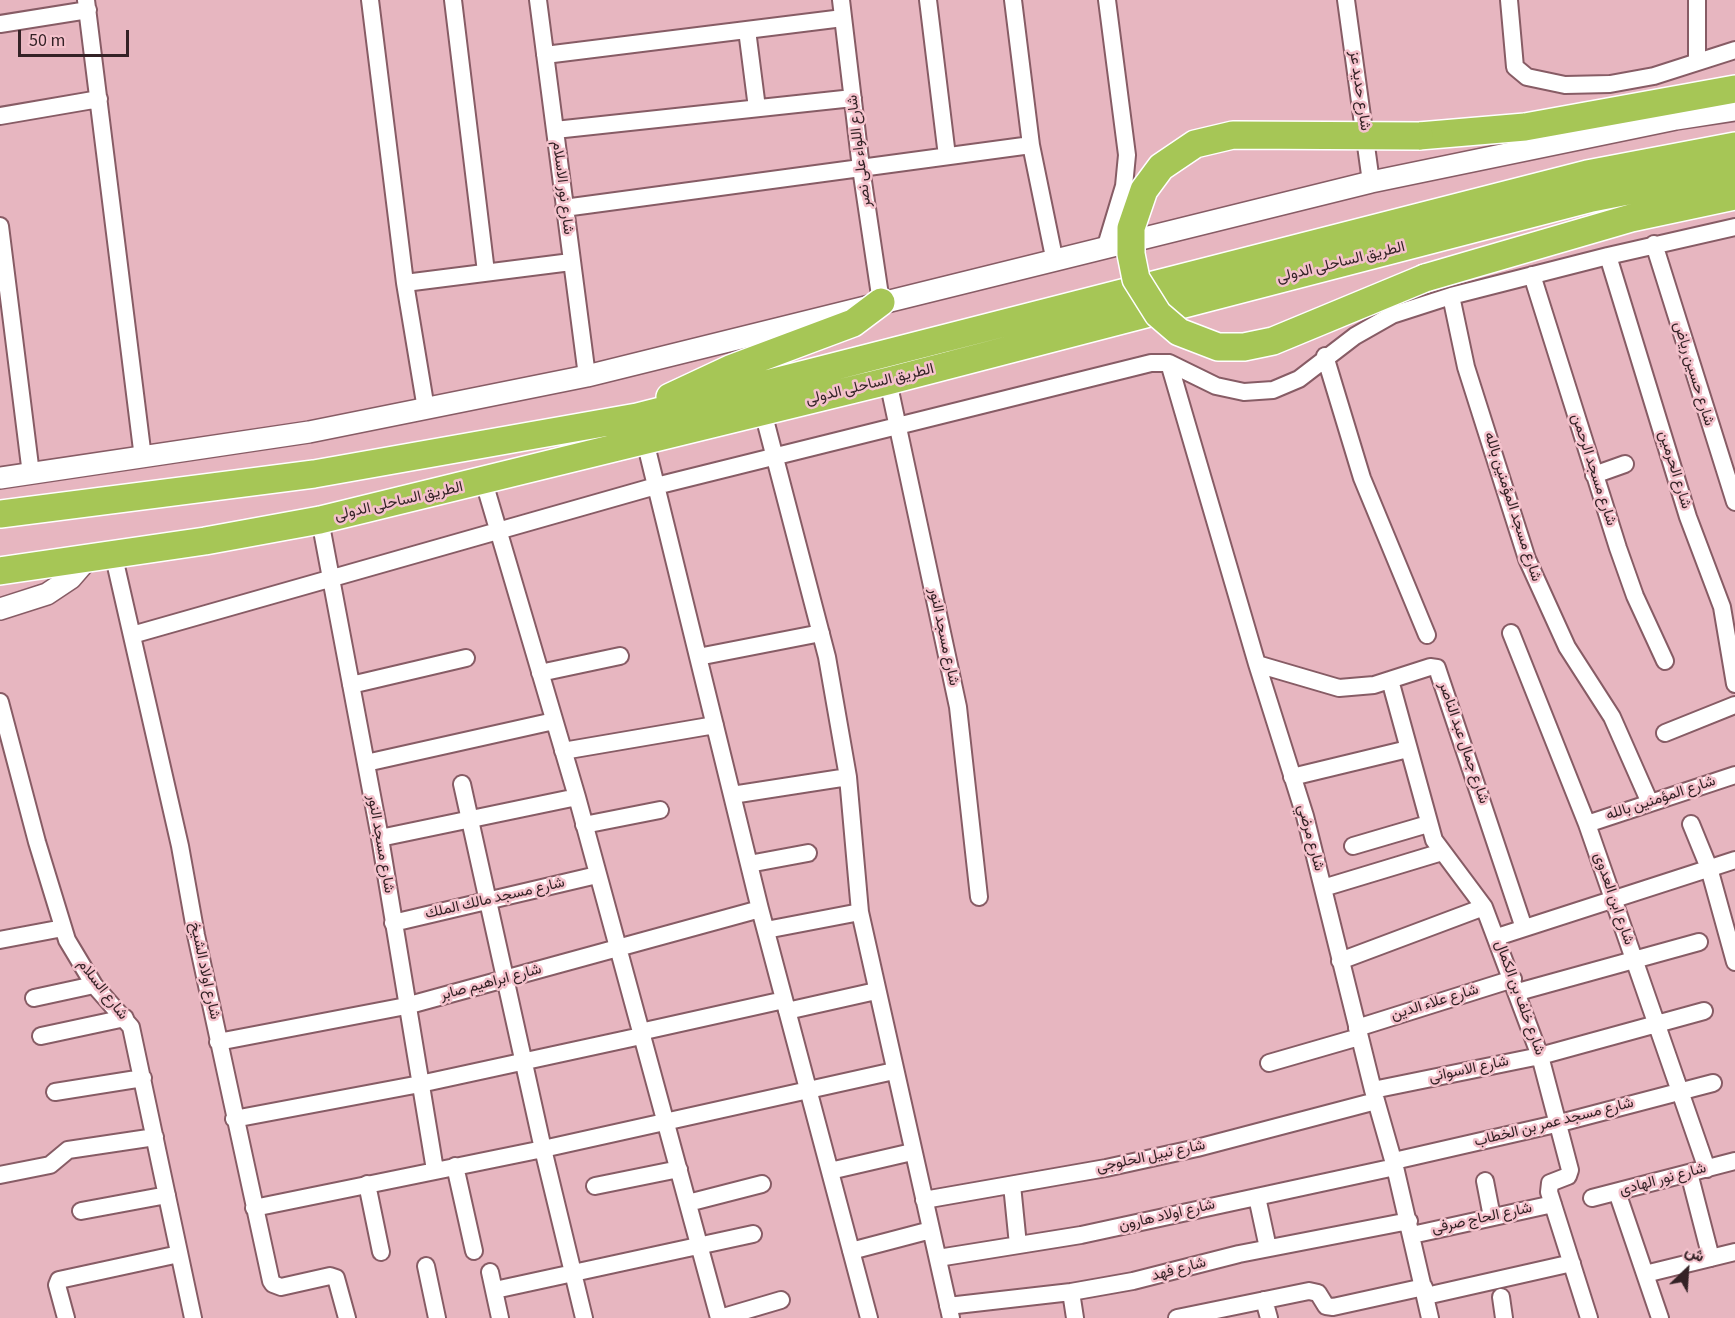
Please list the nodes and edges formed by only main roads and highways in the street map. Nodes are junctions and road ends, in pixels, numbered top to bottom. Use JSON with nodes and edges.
{"nodes":[{"id":1,"x":1735,"y":88,"type":"edge"},
{"id":2,"x":1735,"y":146,"type":"edge"},
{"id":3,"x":1735,"y":170,"type":"edge"},
{"id":4,"x":1735,"y":196,"type":"edge"},
{"id":5,"x":881,"y":302,"type":"road end"},
{"id":6,"x":641,"y":429,"type":"junction"},
{"id":7,"x":0,"y":514,"type":"edge"},
{"id":8,"x":0,"y":571,"type":"edge"}],
"edges":[{"from":1,"to":4,"type":"highway","bridge":true},
{"from":2,"to":6,"type":"highway","name":"الطريق الساحلى الدولى"},
{"from":3,"to":6,"type":"highway","name":"الطريق الساحلى الدولى"},
{"from":5,"to":6,"type":"highway"},
{"from":6,"to":7,"type":"highway","name":"الطريق الساحلى الدولى"},
{"from":6,"to":8,"type":"highway","name":"الطريق الساحلى الدولى"}]}
